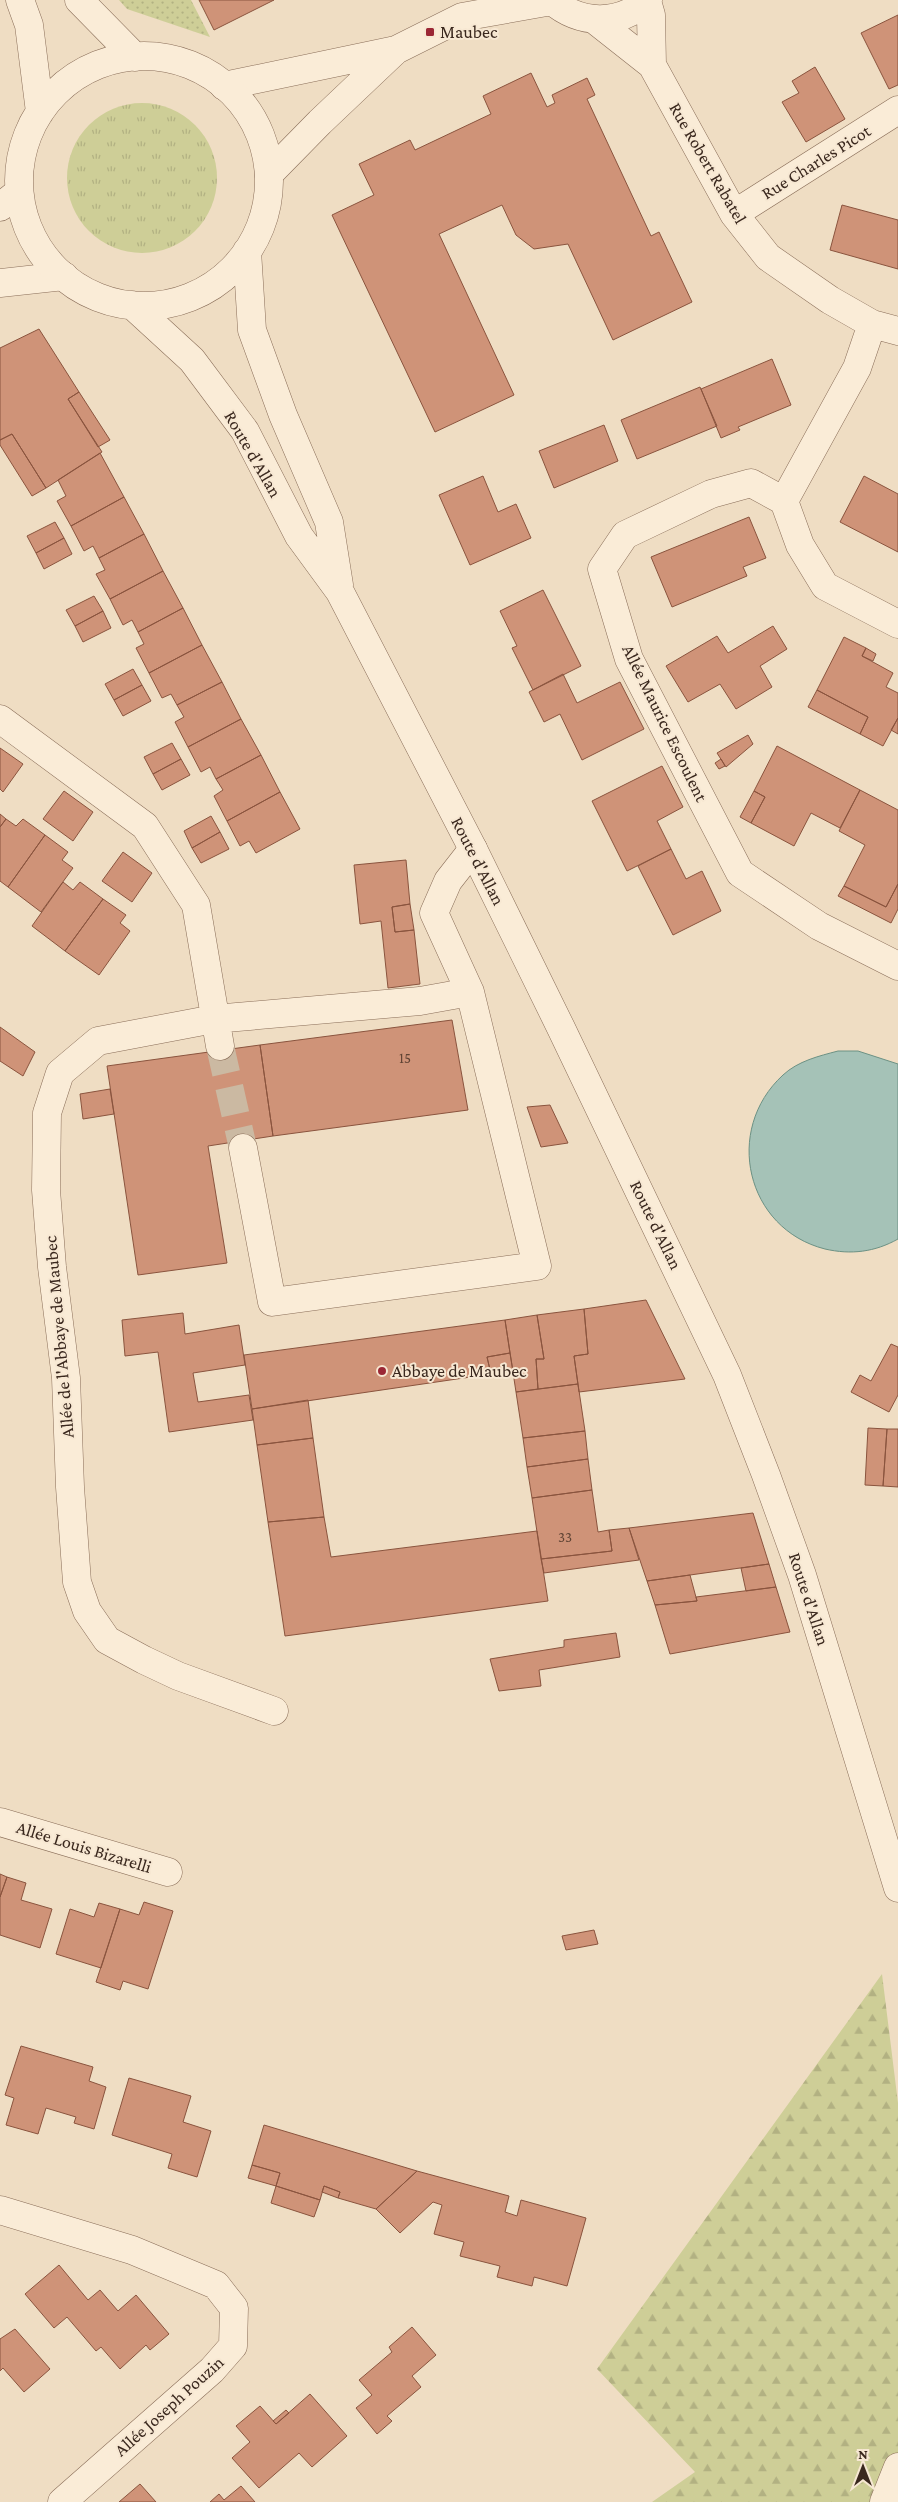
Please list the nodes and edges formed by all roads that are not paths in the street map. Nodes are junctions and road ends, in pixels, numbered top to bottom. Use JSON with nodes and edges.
{"nodes":[{"id":1,"x":20,"y":0,"type":"edge"},
{"id":2,"x":78,"y":0,"type":"edge"},
{"id":3,"x":551,"y":0,"type":"edge"},
{"id":4,"x":647,"y":1,"type":"edge"},
{"id":5,"x":471,"y":9,"type":"edge"},
{"id":6,"x":595,"y":20,"type":"junction"},
{"id":7,"x":396,"y":50,"type":"junction"},
{"id":8,"x":135,"y":57,"type":"junction"},
{"id":9,"x":652,"y":65,"type":"junction"},
{"id":10,"x":224,"y":86,"type":"junction"},
{"id":11,"x":898,"y":110,"type":"edge"},
{"id":12,"x":40,"y":112,"type":"junction"},
{"id":13,"x":269,"y":174,"type":"junction"},
{"id":14,"x":10,"y":199,"type":"edge"},
{"id":15,"x":734,"y":214,"type":"junction"},
{"id":16,"x":247,"y":251,"type":"junction"},
{"id":17,"x":64,"y":276,"type":"junction"},
{"id":18,"x":0,"y":283,"type":"edge"},
{"id":19,"x":132,"y":305,"type":"junction"},
{"id":20,"x":872,"y":324,"type":"junction"},
{"id":21,"x":898,"y":331,"type":"edge"},
{"id":22,"x":784,"y":501,"type":"junction"},
{"id":23,"x":340,"y":592,"type":"junction"},
{"id":24,"x":898,"y":624,"type":"edge"},
{"id":25,"x":0,"y":719,"type":"edge"},
{"id":26,"x":473,"y":850,"type":"junction"},
{"id":27,"x":898,"y":966,"type":"edge"},
{"id":28,"x":470,"y":992,"type":"junction"},
{"id":29,"x":214,"y":1019,"type":"junction"},
{"id":30,"x":220,"y":1046,"type":"tunnel mouth"},
{"id":31,"x":243,"y":1148,"type":"tunnel mouth"},
{"id":32,"x":274,"y":1711,"type":"dead end"},
{"id":33,"x":0,"y":1822,"type":"edge"},
{"id":34,"x":168,"y":1872,"type":"dead end"},
{"id":35,"x":898,"y":1888,"type":"edge"},
{"id":36,"x":0,"y":2210,"type":"edge"},
{"id":37,"x":898,"y":2467,"type":"edge"},
{"id":38,"x":62,"y":2502,"type":"edge"},
{"id":39,"x":884,"y":2502,"type":"edge"}],
"edges":[{"from":1,"to":12,"type":"street"},
{"from":2,"to":8,"type":"street"},
{"from":3,"to":5,"type":"street"},
{"from":3,"to":6,"type":"street"},
{"from":4,"to":6,"type":"street"},
{"from":4,"to":9,"type":"street","name":"Rue Robert Rabatel"},
{"from":5,"to":7,"type":"street"},
{"from":6,"to":9,"type":"street","name":"Rue Robert Rabatel"},
{"from":7,"to":10,"type":"street"},
{"from":7,"to":13,"type":"street"},
{"from":8,"to":10,"type":"street"},
{"from":8,"to":12,"type":"street"},
{"from":9,"to":15,"type":"street","name":"Rue Robert Rabatel"},
{"from":10,"to":13,"type":"street"},
{"from":11,"to":15,"type":"street","name":"Rue Charles Picot"},
{"from":12,"to":14,"type":"street"},
{"from":13,"to":16,"type":"street"},
{"from":14,"to":17,"type":"street"},
{"from":15,"to":20,"type":"street","name":"Rue Robert Rabatel"},
{"from":16,"to":19,"type":"street"},
{"from":16,"to":23,"type":"street","name":"Route d'Allan"},
{"from":17,"to":18,"type":"street"},
{"from":17,"to":19,"type":"street"},
{"from":19,"to":23,"type":"street","name":"Route d'Allan"},
{"from":20,"to":21,"type":"street","name":"Rue Robert Rabatel"},
{"from":20,"to":22,"type":"street"},
{"from":22,"to":24,"type":"street"},
{"from":22,"to":27,"type":"street","name":"Allée Maurice Escoulent"},
{"from":23,"to":26,"type":"street","name":"Route d'Allan"},
{"from":25,"to":29,"type":"street"},
{"from":26,"to":28,"type":"street"},
{"from":26,"to":35,"type":"street","name":"Route d'Allan"},
{"from":28,"to":29,"type":"street"},
{"from":28,"to":31,"type":"street"},
{"from":29,"to":30,"type":"street"},
{"from":29,"to":32,"type":"street","name":"Allée de l'Abbaye de Maubec"},
{"from":33,"to":34,"type":"street","name":"Allée Louis Bizarelli"},
{"from":36,"to":38,"type":"street","name":"Allée Joseph Pouzin"},
{"from":37,"to":39,"type":"street"}]}
